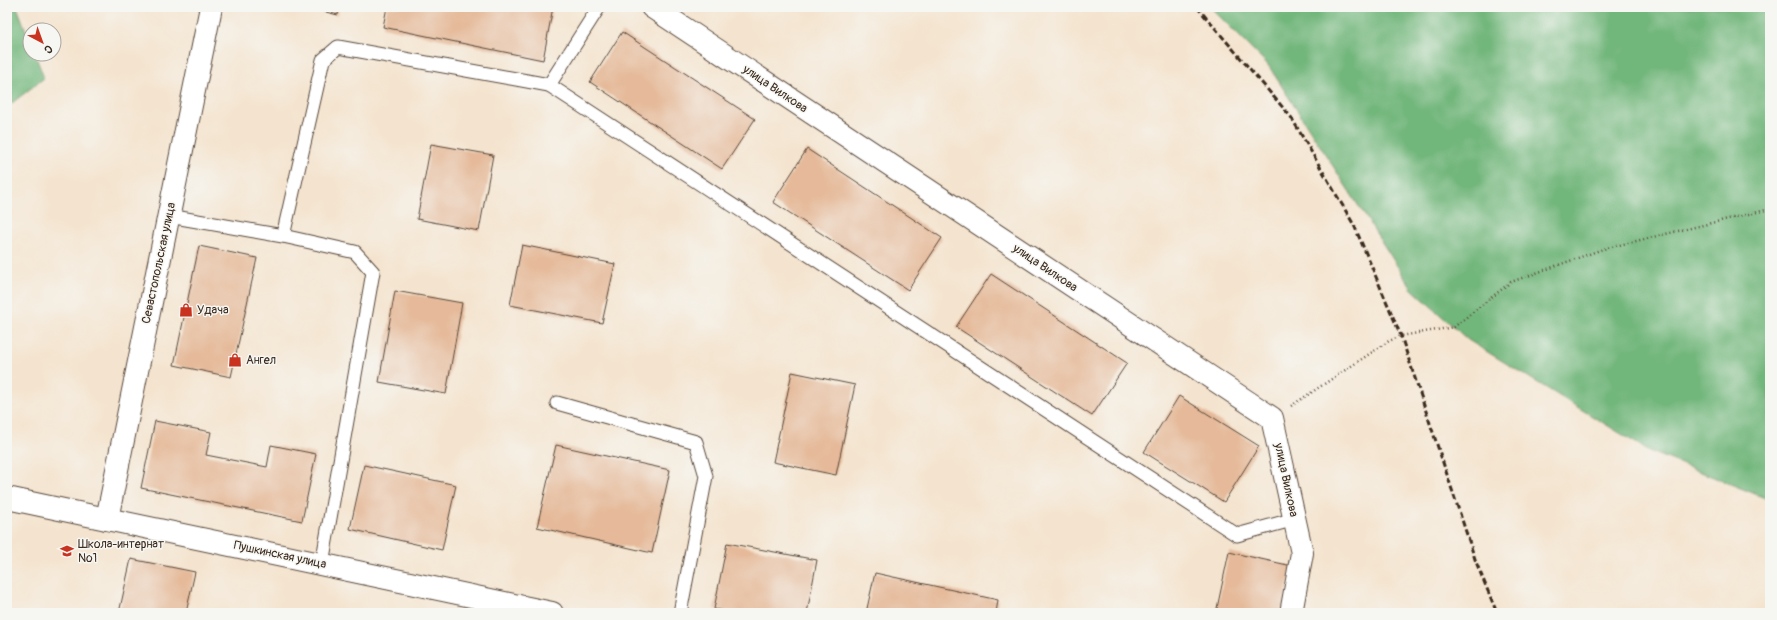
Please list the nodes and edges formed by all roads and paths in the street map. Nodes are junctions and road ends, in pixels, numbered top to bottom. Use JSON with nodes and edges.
{"nodes":[{"id":1,"x":212,"y":7,"type":"edge"},
{"id":2,"x":599,"y":7,"type":"edge"},
{"id":3,"x":652,"y":7,"type":"edge"},
{"id":4,"x":549,"y":85,"type":"junction"},
{"id":5,"x":1770,"y":210,"type":"edge"},
{"id":6,"x":168,"y":216,"type":"junction"},
{"id":7,"x":283,"y":236,"type":"junction"},
{"id":8,"x":557,"y":403,"type":"dead end"},
{"id":9,"x":1272,"y":418,"type":"junction"},
{"id":10,"x":7,"y":498,"type":"edge"},
{"id":11,"x":107,"y":519,"type":"junction"},
{"id":12,"x":1295,"y":519,"type":"junction"},
{"id":13,"x":322,"y":564,"type":"junction"},
{"id":14,"x":552,"y":613,"type":"edge"},
{"id":15,"x":680,"y":613,"type":"edge"},
{"id":16,"x":1291,"y":613,"type":"edge"}],
"edges":[{"from":1,"to":6,"type":"street","name":"Севастопольская улица"},
{"from":2,"to":4,"type":"lane"},
{"from":3,"to":9,"type":"street","name":"улица Вилкова"},
{"from":4,"to":7,"type":"lane"},
{"from":4,"to":12,"type":"lane"},
{"from":5,"to":9,"type":"path"},
{"from":6,"to":7,"type":"lane"},
{"from":6,"to":11,"type":"street","name":"Севастопольская улица"},
{"from":7,"to":13,"type":"lane"},
{"from":8,"to":15,"type":"lane"},
{"from":9,"to":12,"type":"street","name":"улица Вилкова"},
{"from":10,"to":11,"type":"street","name":"Пушкинская улица"},
{"from":11,"to":13,"type":"street","name":"Пушкинская улица"},
{"from":12,"to":16,"type":"street","name":"улица Вилкова"},
{"from":13,"to":14,"type":"street","name":"Пушкинская улица"}]}
